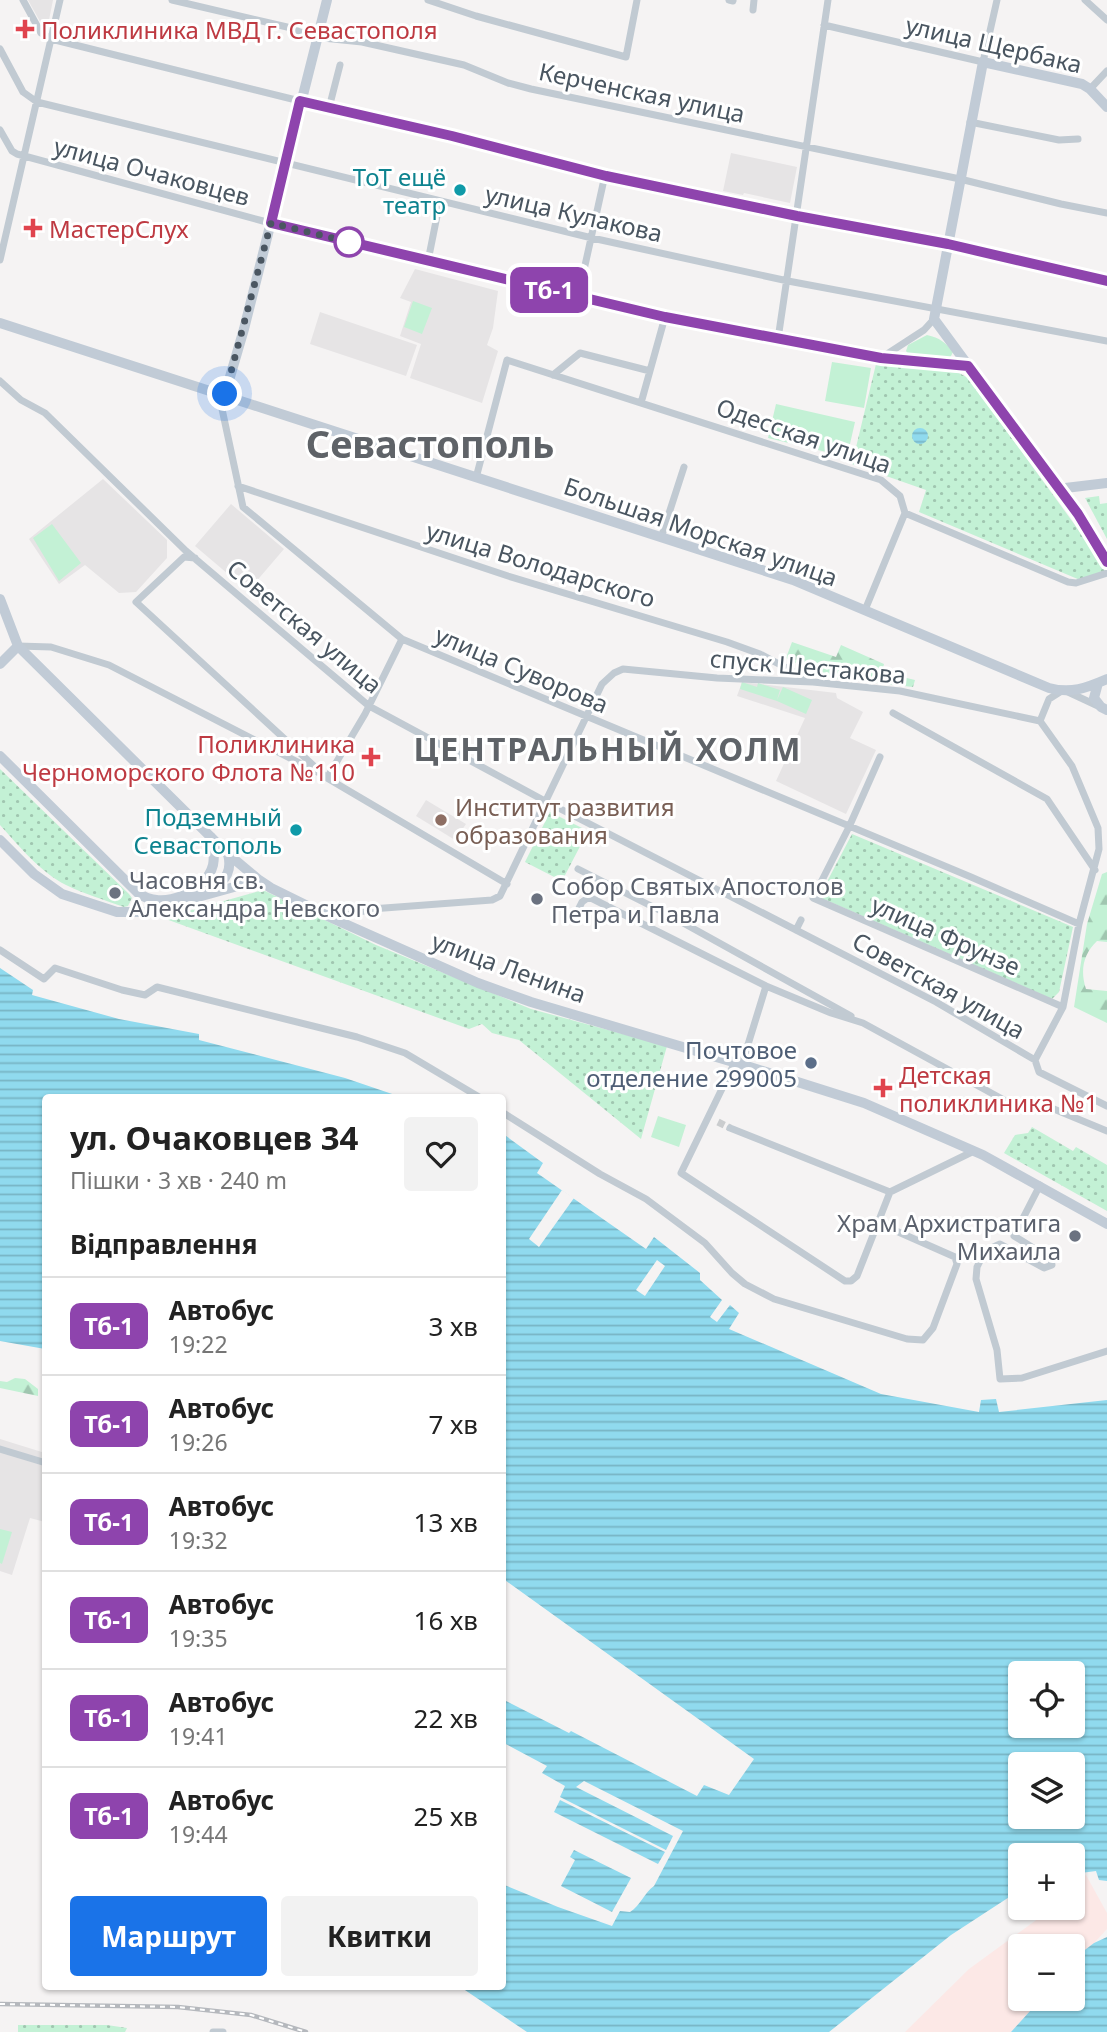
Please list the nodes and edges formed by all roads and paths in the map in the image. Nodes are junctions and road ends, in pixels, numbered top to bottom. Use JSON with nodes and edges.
{"nodes":[{"id":1,"x":23,"y":0,"type":"edge"},
{"id":2,"x":60,"y":0,"type":"edge"},
{"id":3,"x":172,"y":0,"type":"edge"},
{"id":4,"x":327,"y":0,"type":"edge"},
{"id":5,"x":428,"y":0,"type":"edge"},
{"id":6,"x":636,"y":0,"type":"edge"},
{"id":7,"x":754,"y":0,"type":"edge"},
{"id":8,"x":828,"y":0,"type":"edge"},
{"id":9,"x":997,"y":0,"type":"edge"},
{"id":10,"x":1085,"y":0,"type":"edge"},
{"id":11,"x":752,"y":10,"type":"dead end"},
{"id":12,"x":1107,"y":20,"type":"edge"},
{"id":13,"x":824,"y":25,"type":"junction"},
{"id":14,"x":317,"y":37,"type":"junction"},
{"id":15,"x":51,"y":39,"type":"junction"},
{"id":16,"x":0,"y":49,"type":"edge"},
{"id":17,"x":983,"y":62,"type":"junction"},
{"id":18,"x":340,"y":65,"type":"dead end"},
{"id":19,"x":1107,"y":71,"type":"edge"},
{"id":20,"x":1090,"y":89,"type":"junction"},
{"id":21,"x":300,"y":101,"type":"junction"},
{"id":22,"x":37,"y":102,"type":"junction"},
{"id":23,"x":1107,"y":107,"type":"edge"},
{"id":24,"x":329,"y":108,"type":"junction"},
{"id":25,"x":970,"y":122,"type":"junction"},
{"id":26,"x":0,"y":130,"type":"edge"},
{"id":27,"x":1078,"y":139,"type":"dead end"},
{"id":28,"x":808,"y":147,"type":"junction"},
{"id":29,"x":24,"y":157,"type":"junction"},
{"id":30,"x":286,"y":163,"type":"junction"},
{"id":31,"x":606,"y":176,"type":"junction"},
{"id":32,"x":960,"y":179,"type":"junction"},
{"id":33,"x":440,"y":201,"type":"junction"},
{"id":34,"x":1107,"y":213,"type":"edge"},
{"id":35,"x":797,"y":216,"type":"junction"},
{"id":36,"x":271,"y":223,"type":"junction"},
{"id":37,"x":592,"y":238,"type":"junction"},
{"id":38,"x":948,"y":244,"type":"junction"},
{"id":39,"x":0,"y":260,"type":"edge"},
{"id":40,"x":428,"y":261,"type":"junction"},
{"id":41,"x":788,"y":281,"type":"junction"},
{"id":42,"x":1107,"y":281,"type":"edge"},
{"id":43,"x":578,"y":297,"type":"junction"},
{"id":44,"x":935,"y":314,"type":"junction"},
{"id":45,"x":665,"y":317,"type":"junction"},
{"id":46,"x":0,"y":323,"type":"edge"},
{"id":47,"x":778,"y":339,"type":"junction"},
{"id":48,"x":1107,"y":341,"type":"edge"},
{"id":49,"x":881,"y":358,"type":"junction"},
{"id":50,"x":968,"y":366,"type":"junction"},
{"id":51,"x":650,"y":371,"type":"junction"},
{"id":52,"x":553,"y":375,"type":"junction"},
{"id":53,"x":0,"y":381,"type":"edge"},
{"id":54,"x":225,"y":394,"type":"junction"},
{"id":55,"x":641,"y":403,"type":"junction"},
{"id":56,"x":684,"y":467,"type":"dead end"},
{"id":57,"x":476,"y":478,"type":"junction"},
{"id":58,"x":1107,"y":483,"type":"edge"},
{"id":59,"x":238,"y":486,"type":"junction"},
{"id":60,"x":1057,"y":489,"type":"junction"},
{"id":61,"x":905,"y":513,"type":"junction"},
{"id":62,"x":661,"y":538,"type":"junction"},
{"id":63,"x":195,"y":558,"type":"junction"},
{"id":64,"x":1107,"y":562,"type":"edge"},
{"id":65,"x":1107,"y":573,"type":"edge"},
{"id":66,"x":0,"y":599,"type":"edge"},
{"id":67,"x":864,"y":610,"type":"junction"},
{"id":68,"x":402,"y":639,"type":"junction"},
{"id":69,"x":18,"y":646,"type":"junction"},
{"id":70,"x":0,"y":664,"type":"edge"},
{"id":71,"x":1102,"y":681,"type":"edge"},
{"id":72,"x":813,"y":682,"type":"junction"},
{"id":73,"x":1064,"y":691,"type":"junction"},
{"id":74,"x":369,"y":706,"type":"junction"},
{"id":75,"x":1104,"y":708,"type":"edge"},
{"id":76,"x":893,"y":713,"type":"dead end"},
{"id":77,"x":586,"y":716,"type":"junction"},
{"id":78,"x":1040,"y":721,"type":"junction"},
{"id":79,"x":0,"y":756,"type":"edge"},
{"id":80,"x":880,"y":757,"type":"dead end"},
{"id":81,"x":327,"y":778,"type":"junction"},
{"id":82,"x":545,"y":802,"type":"junction"},
{"id":83,"x":849,"y":827,"type":"junction"},
{"id":84,"x":211,"y":836,"type":"junction"},
{"id":85,"x":0,"y":841,"type":"edge"},
{"id":86,"x":228,"y":854,"type":"junction"},
{"id":87,"x":578,"y":869,"type":"dead end"},
{"id":88,"x":1095,"y":870,"type":"junction"},
{"id":89,"x":259,"y":880,"type":"junction"},
{"id":90,"x":507,"y":884,"type":"junction"},
{"id":91,"x":196,"y":896,"type":"junction"},
{"id":92,"x":667,"y":914,"type":"junction"},
{"id":93,"x":334,"y":919,"type":"junction"},
{"id":94,"x":573,"y":920,"type":"dead end"},
{"id":95,"x":802,"y":920,"type":"dead end"},
{"id":96,"x":1079,"y":924,"type":"junction"},
{"id":97,"x":796,"y":930,"type":"junction"},
{"id":98,"x":658,"y":931,"type":"junction"},
{"id":99,"x":0,"y":950,"type":"edge"},
{"id":100,"x":766,"y":986,"type":"junction"},
{"id":101,"x":1063,"y":1007,"type":"junction"},
{"id":102,"x":863,"y":1023,"type":"junction"},
{"id":103,"x":1035,"y":1060,"type":"junction"},
{"id":104,"x":738,"y":1063,"type":"junction"},
{"id":105,"x":474,"y":1094,"type":"edge"},
{"id":106,"x":1107,"y":1106,"type":"edge"},
{"id":107,"x":506,"y":1115,"type":"edge"},
{"id":108,"x":708,"y":1118,"type":"junction"},
{"id":109,"x":718,"y":1122,"type":"tunnel mouth"},
{"id":110,"x":730,"y":1128,"type":"tunnel mouth"},
{"id":111,"x":1107,"y":1131,"type":"edge"},
{"id":112,"x":974,"y":1151,"type":"junction"},
{"id":113,"x":1040,"y":1185,"type":"junction"},
{"id":114,"x":890,"y":1192,"type":"junction"},
{"id":115,"x":878,"y":1223,"type":"junction"},
{"id":116,"x":1107,"y":1224,"type":"edge"},
{"id":117,"x":1107,"y":1352,"type":"edge"},
{"id":118,"x":0,"y":1450,"type":"edge"},
{"id":119,"x":42,"y":1462,"type":"edge"},
{"id":120,"x":213,"y":2032,"type":"edge"},
{"id":121,"x":223,"y":2032,"type":"edge"}],
"edges":[{"from":1,"to":15,"type":"street"},
{"from":2,"to":15,"type":"street"},
{"from":3,"to":14,"type":"street","name":"Керченская улица"},
{"from":4,"to":14,"type":"main road"},
{"from":5,"to":6,"type":"street"},
{"from":7,"to":11,"type":"street"},
{"from":8,"to":13,"type":"street"},
{"from":9,"to":17,"type":"street"},
{"from":10,"to":12,"type":"street"},
{"from":13,"to":17,"type":"street","name":"улица Щербака"},
{"from":13,"to":28,"type":"street"},
{"from":14,"to":21,"type":"main road"},
{"from":14,"to":28,"type":"street","name":"Керченская улица"},
{"from":15,"to":21,"type":"street"},
{"from":15,"to":22,"type":"street"},
{"from":16,"to":22,"type":"street"},
{"from":17,"to":20,"type":"main road","name":"улица Щербака"},
{"from":17,"to":25,"type":"main road"},
{"from":18,"to":24,"type":"street"},
{"from":19,"to":20,"type":"street"},
{"from":20,"to":23,"type":"main road","name":"улица Щербака"},
{"from":21,"to":24,"type":"street"},
{"from":21,"to":30,"type":"main road"},
{"from":22,"to":29,"type":"street"},
{"from":22,"to":30,"type":"street","name":"улица Кулакова"},
{"from":24,"to":31,"type":"street"},
{"from":25,"to":27,"type":"street"},
{"from":25,"to":32,"type":"main road"},
{"from":26,"to":29,"type":"street"},
{"from":28,"to":32,"type":"street","name":"Керченская улица"},
{"from":28,"to":35,"type":"street"},
{"from":29,"to":36,"type":"street","name":"улица Очаковцев"},
{"from":29,"to":39,"type":"street"},
{"from":30,"to":33,"type":"street","name":"улица Кулакова"},
{"from":30,"to":36,"type":"main road"},
{"from":31,"to":35,"type":"street"},
{"from":31,"to":37,"type":"street"},
{"from":32,"to":34,"type":"street","name":"Керченская улица"},
{"from":32,"to":38,"type":"main road"},
{"from":33,"to":37,"type":"street","name":"улица Кулакова"},
{"from":33,"to":40,"type":"street"},
{"from":35,"to":38,"type":"street"},
{"from":35,"to":41,"type":"street"},
{"from":36,"to":40,"type":"street","name":"улица Очаковцев"},
{"from":36,"to":54,"type":"main road"},
{"from":37,"to":41,"type":"street","name":"улица Кулакова"},
{"from":37,"to":43,"type":"street"},
{"from":38,"to":42,"type":"street"},
{"from":38,"to":44,"type":"main road"},
{"from":40,"to":43,"type":"street","name":"улица Очаковцев"},
{"from":41,"to":44,"type":"street","name":"улица Кулакова"},
{"from":41,"to":47,"type":"street"},
{"from":43,"to":45,"type":"street","name":"улица Очаковцев"},
{"from":44,"to":48,"type":"street","name":"улица Кулакова"},
{"from":44,"to":49,"type":"street"},
{"from":44,"to":50,"type":"main road"},
{"from":45,"to":47,"type":"street","name":"улица Очаковцев"},
{"from":45,"to":51,"type":"street"},
{"from":46,"to":54,"type":"main road","name":"Большая Морская улица"},
{"from":47,"to":49,"type":"street","name":"улица Очаковцев"},
{"from":49,"to":50,"type":"street","name":"улица Очаковцев"},
{"from":50,"to":60,"type":"main road"},
{"from":51,"to":52,"type":"street"},
{"from":51,"to":55,"type":"street"},
{"from":52,"to":55,"type":"street","name":"Одесская улица"},
{"from":52,"to":57,"type":"street","name":"Одесская улица"},
{"from":53,"to":63,"type":"street","name":"Советская улица"},
{"from":54,"to":57,"type":"main road","name":"Большая Морская улица"},
{"from":54,"to":59,"type":"street","name":"улица Суворова"},
{"from":55,"to":61,"type":"street","name":"Одесская улица"},
{"from":56,"to":62,"type":"street"},
{"from":57,"to":62,"type":"main road","name":"Большая Морская улица"},
{"from":58,"to":60,"type":"main road"},
{"from":59,"to":68,"type":"street","name":"улица Суворова"},
{"from":59,"to":72,"type":"street","name":"улица Володарского"},
{"from":60,"to":64,"type":"main road"},
{"from":61,"to":65,"type":"street"},
{"from":61,"to":67,"type":"street"},
{"from":62,"to":67,"type":"main road","name":"Большая Морская улица"},
{"from":63,"to":74,"type":"street","name":"Советская улица"},
{"from":63,"to":81,"type":"street"},
{"from":66,"to":69,"type":"main road","name":"улица Ленина"},
{"from":67,"to":73,"type":"main road","name":"Большая Морская улица"},
{"from":68,"to":74,"type":"street"},
{"from":68,"to":77,"type":"street","name":"улица Суворова"},
{"from":69,"to":70,"type":"main road"},
{"from":69,"to":81,"type":"street"},
{"from":69,"to":84,"type":"main road","name":"улица Ленина"},
{"from":71,"to":73,"type":"main road"},
{"from":71,"to":75,"type":"main road"},
{"from":72,"to":77,"type":"street","name":"спуск Шестакова"},
{"from":72,"to":78,"type":"street","name":"спуск Шестакова"},
{"from":73,"to":75,"type":"street"},
{"from":73,"to":78,"type":"street"},
{"from":74,"to":81,"type":"street"},
{"from":74,"to":82,"type":"street","name":"Советская улица"},
{"from":76,"to":88,"type":"street"},
{"from":77,"to":82,"type":"street"},
{"from":77,"to":83,"type":"street","name":"улица Суворова"},
{"from":78,"to":88,"type":"street"},
{"from":79,"to":84,"type":"main road"},
{"from":80,"to":83,"type":"street"},
{"from":81,"to":90,"type":"street"},
{"from":82,"to":90,"type":"street"},
{"from":82,"to":97,"type":"street","name":"Советская улица"},
{"from":83,"to":96,"type":"street","name":"улица Суворова"},
{"from":83,"to":101,"type":"street","name":"улица Фрунзе"},
{"from":84,"to":86,"type":"main road","name":"улица Ленина"},
{"from":85,"to":91,"type":"main road"},
{"from":86,"to":89,"type":"main road","name":"улица Ленина"},
{"from":86,"to":91,"type":"main road"},
{"from":87,"to":92,"type":"street"},
{"from":88,"to":96,"type":"street"},
{"from":89,"to":91,"type":"main road"},
{"from":89,"to":93,"type":"main road","name":"улица Ленина"},
{"from":90,"to":93,"type":"street"},
{"from":92,"to":98,"type":"street"},
{"from":92,"to":102,"type":"street"},
{"from":93,"to":104,"type":"main road","name":"улица Ленина"},
{"from":94,"to":98,"type":"street"},
{"from":95,"to":97,"type":"street"},
{"from":96,"to":101,"type":"street"},
{"from":97,"to":103,"type":"street","name":"Советская улица"},
{"from":98,"to":100,"type":"street"},
{"from":99,"to":105,"type":"street"},
{"from":100,"to":102,"type":"street"},
{"from":100,"to":104,"type":"street"},
{"from":101,"to":103,"type":"street"},
{"from":102,"to":111,"type":"street"},
{"from":103,"to":106,"type":"street","name":"Советская улица"},
{"from":104,"to":108,"type":"street"},
{"from":104,"to":112,"type":"main road","name":"улица Ленина"},
{"from":107,"to":115,"type":"street"},
{"from":108,"to":109,"type":"street"},
{"from":108,"to":115,"type":"street"},
{"from":110,"to":114,"type":"street"},
{"from":112,"to":113,"type":"main road","name":"улица Ленина"},
{"from":112,"to":114,"type":"street"},
{"from":113,"to":116,"type":"main road","name":"улица Ленина"},
{"from":113,"to":117,"type":"street"},
{"from":114,"to":115,"type":"street"},
{"from":118,"to":119,"type":"street"},
{"from":120,"to":121,"type":"street"}]}
